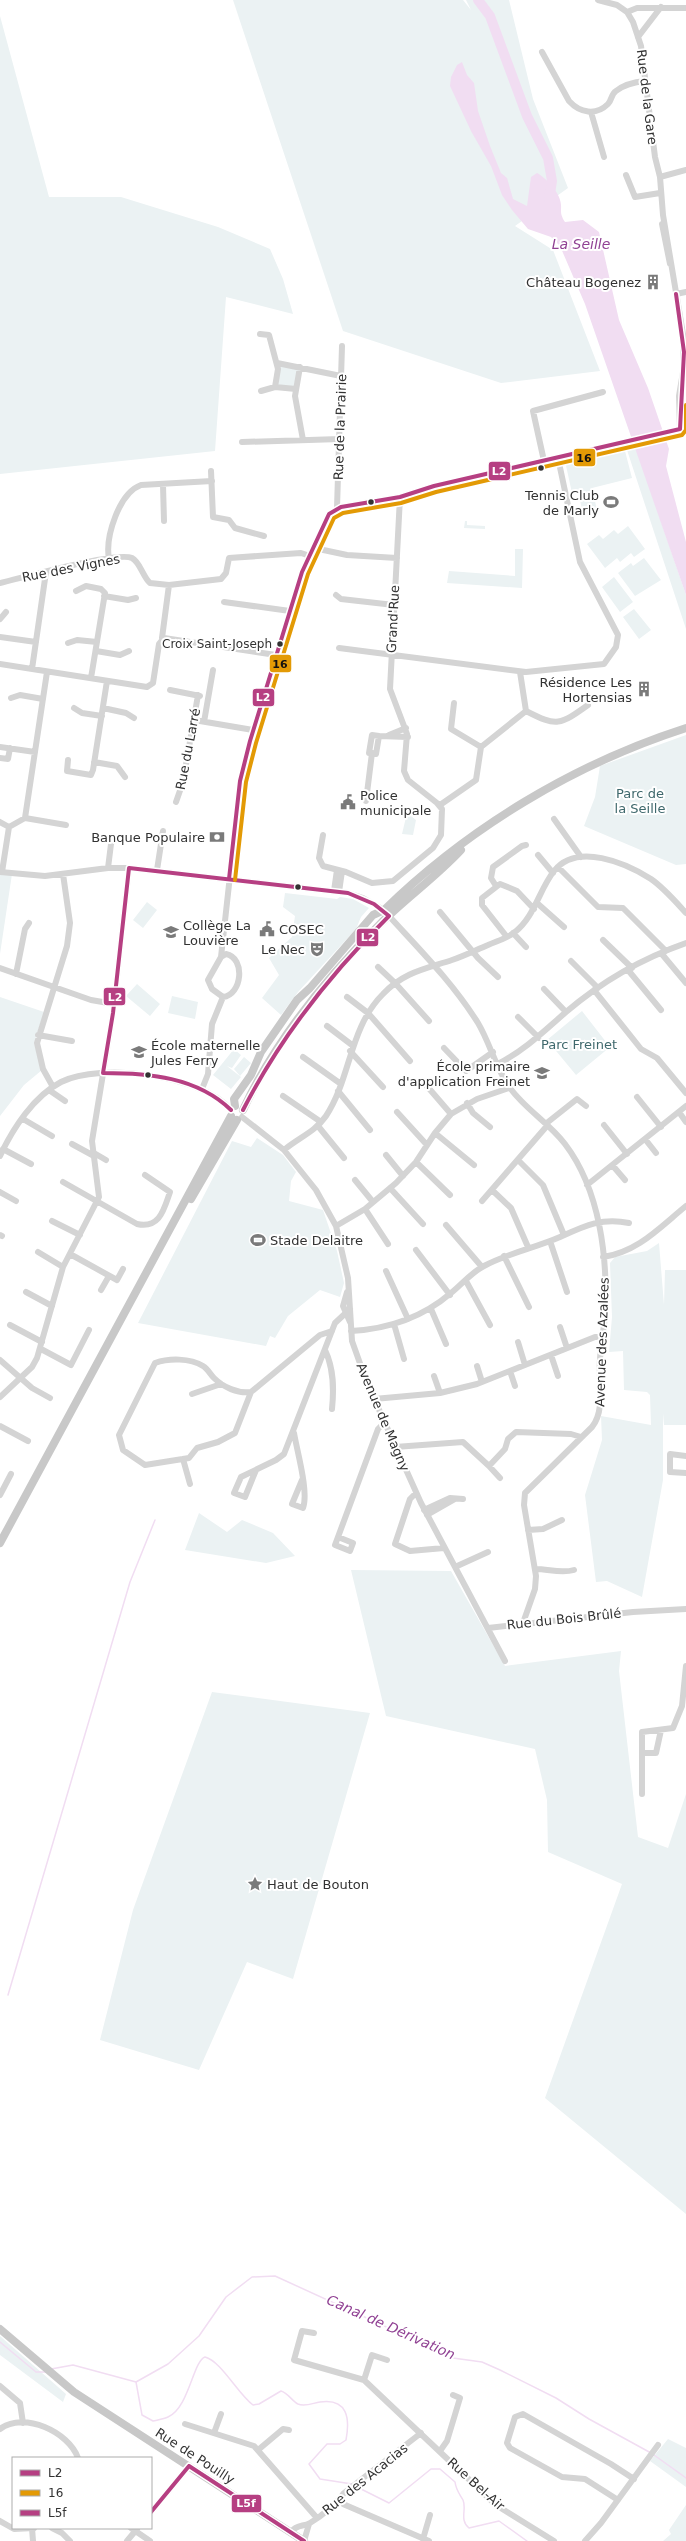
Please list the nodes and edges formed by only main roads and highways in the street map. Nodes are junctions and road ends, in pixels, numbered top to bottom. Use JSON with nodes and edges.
{"nodes":[{"id":1,"x":686,"y":728,"type":"edge"},
{"id":2,"x":386,"y":913,"type":"junction"},
{"id":3,"x":236,"y":1113,"type":"junction"},
{"id":4,"x":0,"y":1543,"type":"edge"},
{"id":5,"x":0,"y":2329,"type":"edge"},
{"id":6,"x":304,"y":2541,"type":"edge"}],
"edges":[{"from":1,"to":2,"type":"main road"},
{"from":2,"to":3,"type":"main road"},
{"from":2,"to":3,"type":"main road"},
{"from":3,"to":4,"type":"main road"},
{"from":5,"to":6,"type":"main road","name":"Rue de Pouilly"}]}
